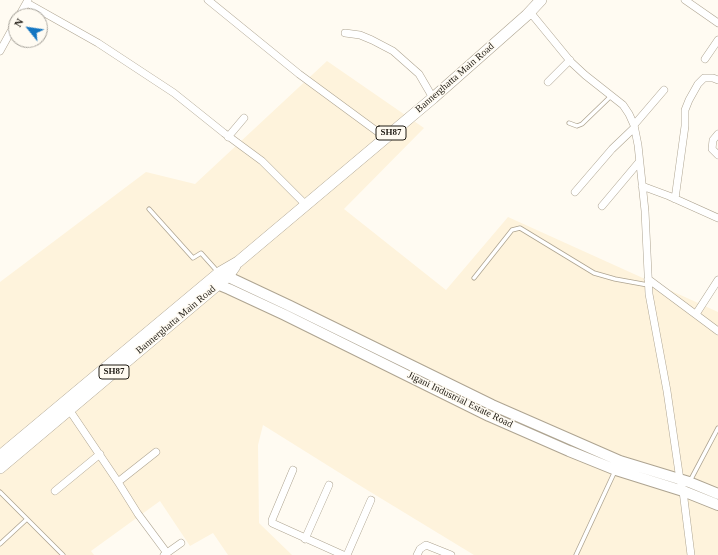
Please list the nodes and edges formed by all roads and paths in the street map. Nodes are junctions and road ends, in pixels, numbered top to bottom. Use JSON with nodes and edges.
{"nodes":[{"id":1,"x":208,"y":0,"type":"edge"},
{"id":2,"x":686,"y":0,"type":"edge"},
{"id":3,"x":539,"y":1,"type":"edge"},
{"id":4,"x":28,"y":2,"type":"edge"},
{"id":5,"x":530,"y":12,"type":"junction"},
{"id":6,"x":718,"y":23,"type":"edge"},
{"id":7,"x":345,"y":33,"type":"dead end"},
{"id":8,"x":8,"y":36,"type":"edge"},
{"id":9,"x":718,"y":40,"type":"edge"},
{"id":10,"x":0,"y":51,"type":"edge"},
{"id":11,"x":705,"y":59,"type":"dead end"},
{"id":12,"x":570,"y":60,"type":"junction"},
{"id":13,"x":718,"y":80,"type":"edge"},
{"id":14,"x":548,"y":82,"type":"dead end"},
{"id":15,"x":664,"y":90,"type":"dead end"},
{"id":16,"x":612,"y":95,"type":"junction"},
{"id":17,"x":433,"y":98,"type":"junction"},
{"id":18,"x":244,"y":118,"type":"dead end"},
{"id":19,"x":570,"y":123,"type":"dead end"},
{"id":20,"x":634,"y":127,"type":"junction"},
{"id":21,"x":718,"y":134,"type":"edge"},
{"id":22,"x":228,"y":137,"type":"junction"},
{"id":23,"x":386,"y":138,"type":"junction"},
{"id":24,"x":718,"y":155,"type":"edge"},
{"id":25,"x":639,"y":162,"type":"junction"},
{"id":26,"x":642,"y":186,"type":"junction"},
{"id":27,"x":574,"y":192,"type":"dead end"},
{"id":28,"x":675,"y":199,"type":"junction"},
{"id":29,"x":306,"y":205,"type":"junction"},
{"id":30,"x":602,"y":206,"type":"dead end"},
{"id":31,"x":149,"y":210,"type":"dead end"},
{"id":32,"x":718,"y":218,"type":"edge"},
{"id":33,"x":474,"y":278,"type":"dead end"},
{"id":34,"x":218,"y":279,"type":"junction"},
{"id":35,"x":718,"y":280,"type":"edge"},
{"id":36,"x":648,"y":282,"type":"junction"},
{"id":37,"x":696,"y":314,"type":"junction"},
{"id":38,"x":718,"y":331,"type":"edge"},
{"id":39,"x":67,"y":407,"type":"junction"},
{"id":40,"x":718,"y":428,"type":"edge"},
{"id":41,"x":156,"y":452,"type":"dead end"},
{"id":42,"x":100,"y":454,"type":"junction"},
{"id":43,"x":0,"y":456,"type":"edge"},
{"id":44,"x":0,"y":468,"type":"edge"},
{"id":45,"x":293,"y":470,"type":"dead end"},
{"id":46,"x":616,"y":470,"type":"junction"},
{"id":47,"x":685,"y":481,"type":"junction"},
{"id":48,"x":118,"y":482,"type":"junction"},
{"id":49,"x":329,"y":485,"type":"dead end"},
{"id":50,"x":55,"y":491,"type":"dead end"},
{"id":51,"x":683,"y":491,"type":"junction"},
{"id":52,"x":0,"y":492,"type":"edge"},
{"id":53,"x":718,"y":494,"type":"edge"},
{"id":54,"x":371,"y":500,"type":"dead end"},
{"id":55,"x":718,"y":505,"type":"edge"},
{"id":56,"x":27,"y":519,"type":"junction"},
{"id":57,"x":305,"y":539,"type":"junction"},
{"id":58,"x":181,"y":543,"type":"dead end"},
{"id":59,"x":0,"y":544,"type":"edge"},
{"id":60,"x":166,"y":554,"type":"edge"},
{"id":61,"x":63,"y":555,"type":"edge"},
{"id":62,"x":343,"y":555,"type":"edge"},
{"id":63,"x":347,"y":555,"type":"edge"},
{"id":64,"x":417,"y":555,"type":"edge"},
{"id":65,"x":451,"y":555,"type":"edge"},
{"id":66,"x":576,"y":555,"type":"edge"},
{"id":67,"x":691,"y":555,"type":"edge"}],
"edges":[{"from":1,"to":23,"type":"street"},
{"from":2,"to":6,"type":"street"},
{"from":3,"to":5,"type":"main road","name":"Bannerghatta Main Road","number":"SH87"},
{"from":4,"to":22,"type":"street"},
{"from":5,"to":12,"type":"street"},
{"from":5,"to":17,"type":"main road","name":"Bannerghatta Main Road","number":"SH87"},
{"from":7,"to":17,"type":"street"},
{"from":8,"to":10,"type":"street"},
{"from":9,"to":11,"type":"street"},
{"from":12,"to":14,"type":"street"},
{"from":12,"to":16,"type":"street"},
{"from":13,"to":28,"type":"street"},
{"from":15,"to":20,"type":"street"},
{"from":16,"to":19,"type":"lane"},
{"from":16,"to":20,"type":"street"},
{"from":17,"to":23,"type":"main road","name":"Bannerghatta Main Road","number":"SH87"},
{"from":18,"to":22,"type":"street"},
{"from":20,"to":25,"type":"street"},
{"from":20,"to":27,"type":"street"},
{"from":21,"to":24,"type":"street"},
{"from":22,"to":29,"type":"street"},
{"from":23,"to":29,"type":"main road","name":"Bannerghatta Main Road","number":"SH87"},
{"from":25,"to":26,"type":"street"},
{"from":25,"to":30,"type":"street"},
{"from":26,"to":28,"type":"street"},
{"from":26,"to":36,"type":"street"},
{"from":28,"to":32,"type":"street"},
{"from":29,"to":34,"type":"main road","name":"Bannerghatta Main Road","number":"SH87"},
{"from":31,"to":34,"type":"lane"},
{"from":33,"to":36,"type":"lane"},
{"from":34,"to":39,"type":"main road","name":"Bannerghatta Main Road","number":"SH87"},
{"from":34,"to":46,"type":"main road","name":"Jigani Industrial Estate Road"},
{"from":34,"to":47,"type":"main road","name":"Jigani Industrial Estate Road"},
{"from":35,"to":37,"type":"street"},
{"from":36,"to":37,"type":"street"},
{"from":36,"to":47,"type":"street"},
{"from":37,"to":38,"type":"street"},
{"from":39,"to":42,"type":"street"},
{"from":39,"to":43,"type":"main road","name":"Bannerghatta Main Road","number":"SH87"},
{"from":39,"to":44,"type":"main road","name":"Bannerghatta Main Road","number":"SH87"},
{"from":40,"to":47,"type":"lane"},
{"from":41,"to":48,"type":"street"},
{"from":42,"to":48,"type":"street"},
{"from":42,"to":50,"type":"street"},
{"from":45,"to":57,"type":"street"},
{"from":46,"to":51,"type":"main road","name":"Jigani Industrial Estate Road"},
{"from":46,"to":66,"type":"lane"},
{"from":47,"to":51,"type":"street"},
{"from":47,"to":53,"type":"main road","name":"Jigani Industrial Estate Road"},
{"from":48,"to":60,"type":"street"},
{"from":49,"to":57,"type":"street"},
{"from":51,"to":55,"type":"main road","name":"Jigani Industrial Estate Road"},
{"from":51,"to":67,"type":"street"},
{"from":52,"to":56,"type":"lane"},
{"from":54,"to":63,"type":"street"},
{"from":56,"to":59,"type":"lane"},
{"from":56,"to":61,"type":"lane"},
{"from":57,"to":62,"type":"street"},
{"from":58,"to":60,"type":"street"},
{"from":64,"to":65,"type":"street"}]}
